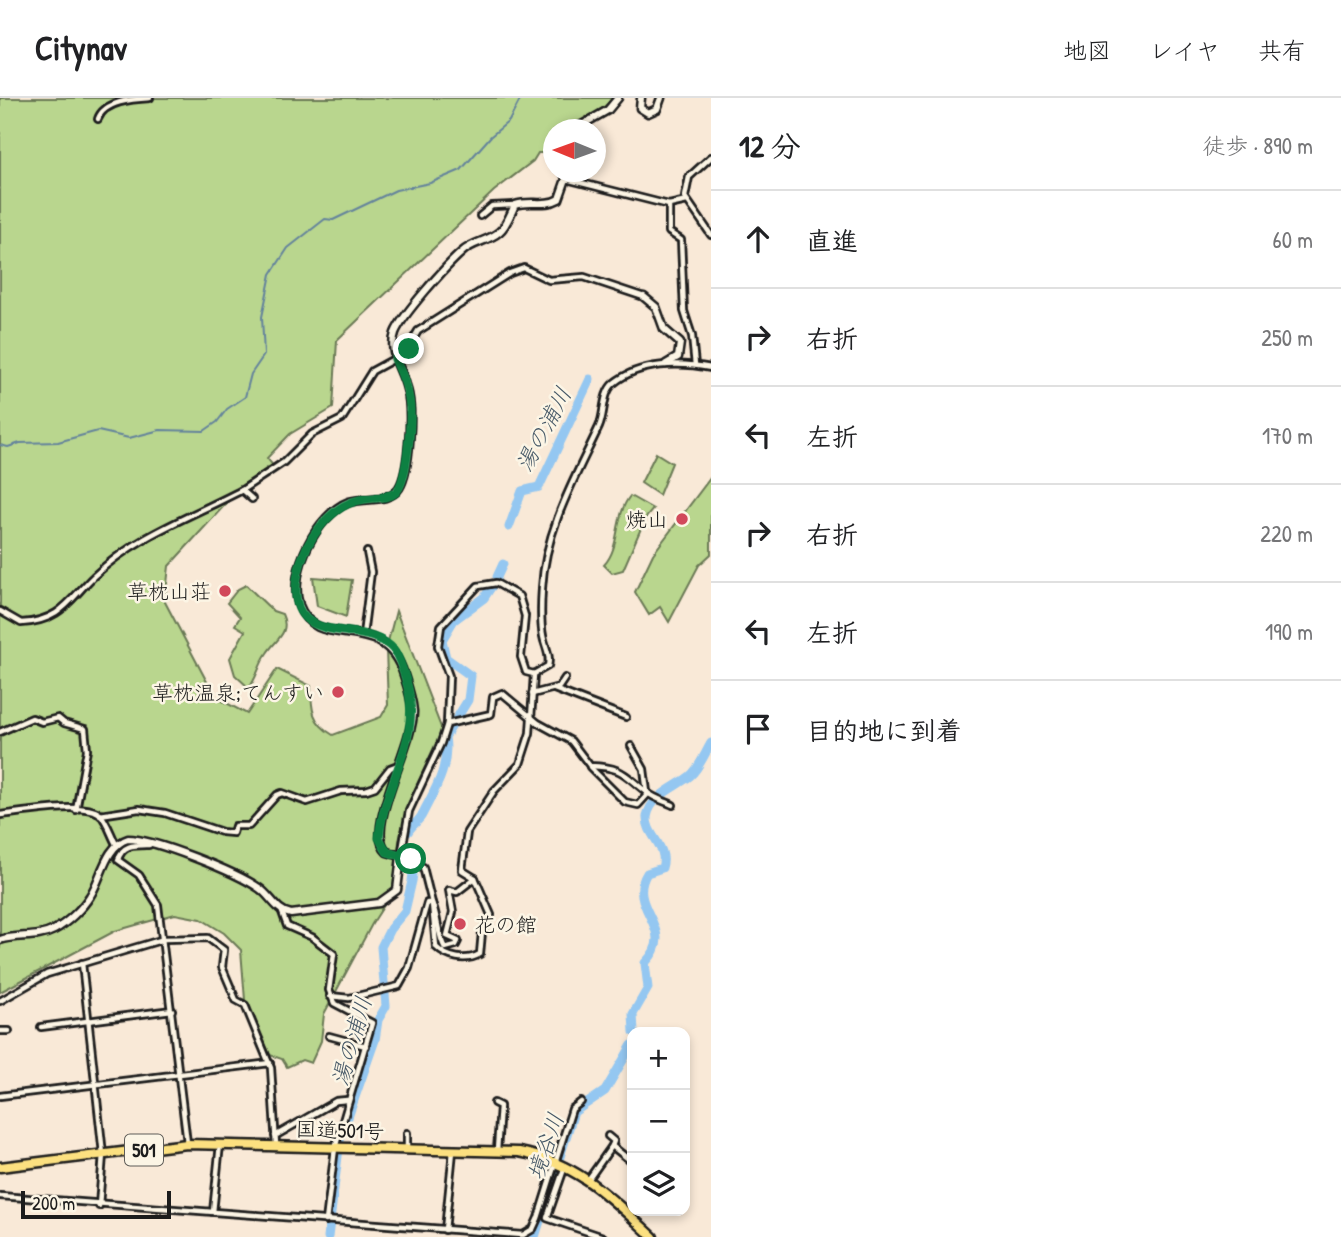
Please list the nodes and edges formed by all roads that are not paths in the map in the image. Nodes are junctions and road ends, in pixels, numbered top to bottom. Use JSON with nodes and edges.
{"nodes":[{"id":1,"x":150,"y":98,"type":"edge"},
{"id":2,"x":618,"y":98,"type":"edge"},
{"id":3,"x":641,"y":98,"type":"edge"},
{"id":4,"x":661,"y":98,"type":"edge"},
{"id":5,"x":98,"y":119,"type":"dead end"},
{"id":6,"x":592,"y":119,"type":"edge"},
{"id":7,"x":711,"y":157,"type":"edge"},
{"id":8,"x":563,"y":182,"type":"edge"},
{"id":9,"x":589,"y":182,"type":"edge"},
{"id":10,"x":687,"y":201,"type":"junction"},
{"id":11,"x":515,"y":205,"type":"junction"},
{"id":12,"x":669,"y":205,"type":"junction"},
{"id":13,"x":480,"y":216,"type":"dead end"},
{"id":14,"x":711,"y":234,"type":"edge"},
{"id":15,"x":644,"y":298,"type":"joint"},
{"id":16,"x":395,"y":359,"type":"junction"},
{"id":17,"x":666,"y":364,"type":"junction"},
{"id":18,"x":695,"y":365,"type":"junction"},
{"id":19,"x":711,"y":368,"type":"edge"},
{"id":20,"x":242,"y":489,"type":"junction"},
{"id":21,"x":252,"y":499,"type":"dead end"},
{"id":22,"x":367,"y":552,"type":"dead end"},
{"id":23,"x":0,"y":611,"type":"edge"},
{"id":24,"x":363,"y":635,"type":"junction"},
{"id":25,"x":534,"y":674,"type":"junction"},
{"id":26,"x":565,"y":678,"type":"dead end"},
{"id":27,"x":554,"y":689,"type":"junction"},
{"id":28,"x":532,"y":694,"type":"junction"},
{"id":29,"x":530,"y":715,"type":"junction"},
{"id":30,"x":626,"y":717,"type":"dead end"},
{"id":31,"x":450,"y":724,"type":"junction"},
{"id":32,"x":0,"y":732,"type":"edge"},
{"id":33,"x":631,"y":746,"type":"dead end"},
{"id":34,"x":398,"y":765,"type":"junction"},
{"id":35,"x":590,"y":766,"type":"junction"},
{"id":36,"x":647,"y":793,"type":"junction"},
{"id":37,"x":673,"y":805,"type":"dead end"},
{"id":38,"x":76,"y":810,"type":"junction"},
{"id":39,"x":0,"y":815,"type":"edge"},
{"id":40,"x":100,"y":815,"type":"junction"},
{"id":41,"x":153,"y":842,"type":"junction"},
{"id":42,"x":116,"y":844,"type":"junction"},
{"id":43,"x":401,"y":856,"type":"junction"},
{"id":44,"x":475,"y":878,"type":"junction"},
{"id":45,"x":432,"y":903,"type":"junction"},
{"id":46,"x":282,"y":912,"type":"junction"},
{"id":47,"x":164,"y":939,"type":"junction"},
{"id":48,"x":0,"y":940,"type":"edge"},
{"id":49,"x":82,"y":962,"type":"junction"},
{"id":50,"x":330,"y":996,"type":"junction"},
{"id":51,"x":0,"y":1001,"type":"edge"},
{"id":52,"x":172,"y":1010,"type":"junction"},
{"id":53,"x":89,"y":1021,"type":"junction"},
{"id":54,"x":41,"y":1027,"type":"dead end"},
{"id":55,"x":0,"y":1031,"type":"edge"},
{"id":56,"x":9,"y":1031,"type":"dead end"},
{"id":57,"x":329,"y":1036,"type":"dead end"},
{"id":58,"x":366,"y":1046,"type":"junction"},
{"id":59,"x":270,"y":1063,"type":"junction"},
{"id":60,"x":180,"y":1074,"type":"junction"},
{"id":61,"x":96,"y":1084,"type":"junction"},
{"id":62,"x":0,"y":1096,"type":"edge"},
{"id":63,"x":346,"y":1100,"type":"junction"},
{"id":64,"x":581,"y":1102,"type":"dead end"},
{"id":65,"x":495,"y":1103,"type":"dead end"},
{"id":66,"x":407,"y":1133,"type":"dead end"},
{"id":67,"x":275,"y":1136,"type":"junction"},
{"id":68,"x":608,"y":1136,"type":"dead end"},
{"id":69,"x":187,"y":1144,"type":"junction"},
{"id":70,"x":220,"y":1144,"type":"junction"},
{"id":71,"x":276,"y":1145,"type":"junction"},
{"id":72,"x":612,"y":1146,"type":"junction"},
{"id":73,"x":337,"y":1147,"type":"junction"},
{"id":74,"x":407,"y":1149,"type":"junction"},
{"id":75,"x":453,"y":1151,"type":"junction"},
{"id":76,"x":496,"y":1152,"type":"junction"},
{"id":77,"x":103,"y":1154,"type":"junction"},
{"id":78,"x":627,"y":1159,"type":"edge"},
{"id":79,"x":561,"y":1163,"type":"junction"},
{"id":80,"x":0,"y":1167,"type":"edge"},
{"id":81,"x":588,"y":1180,"type":"junction"},
{"id":82,"x":0,"y":1196,"type":"edge"},
{"id":83,"x":99,"y":1206,"type":"junction"},
{"id":84,"x":213,"y":1212,"type":"junction"},
{"id":85,"x":329,"y":1222,"type":"junction"},
{"id":86,"x":445,"y":1230,"type":"junction"},
{"id":87,"x":649,"y":1235,"type":"edge"},
{"id":88,"x":603,"y":1237,"type":"edge"}],
"edges":[{"from":1,"to":5,"type":"street"},
{"from":2,"to":6,"type":"street"},
{"from":3,"to":4,"type":"street"},
{"from":7,"to":10,"type":"street"},
{"from":8,"to":11,"type":"street"},
{"from":9,"to":12,"type":"street"},
{"from":10,"to":12,"type":"street"},
{"from":10,"to":14,"type":"street"},
{"from":11,"to":13,"type":"street"},
{"from":11,"to":16,"type":"street"},
{"from":12,"to":18,"type":"street"},
{"from":15,"to":16,"type":"street"},
{"from":15,"to":17,"type":"street"},
{"from":16,"to":20,"type":"street"},
{"from":16,"to":24,"type":"street"},
{"from":17,"to":18,"type":"street"},
{"from":17,"to":25,"type":"street"},
{"from":18,"to":19,"type":"street"},
{"from":20,"to":21,"type":"street"},
{"from":20,"to":23,"type":"street"},
{"from":22,"to":24,"type":"street"},
{"from":24,"to":34,"type":"street"},
{"from":25,"to":28,"type":"street"},
{"from":25,"to":31,"type":"street"},
{"from":26,"to":27,"type":"street"},
{"from":27,"to":28,"type":"street"},
{"from":27,"to":30,"type":"street"},
{"from":28,"to":29,"type":"street"},
{"from":29,"to":31,"type":"street"},
{"from":29,"to":35,"type":"street"},
{"from":29,"to":44,"type":"street"},
{"from":31,"to":43,"type":"street"},
{"from":32,"to":38,"type":"street"},
{"from":33,"to":36,"type":"street"},
{"from":34,"to":40,"type":"street"},
{"from":34,"to":43,"type":"street"},
{"from":35,"to":36,"type":"street"},
{"from":35,"to":36,"type":"street"},
{"from":36,"to":37,"type":"street"},
{"from":38,"to":39,"type":"street"},
{"from":38,"to":40,"type":"street"},
{"from":40,"to":42,"type":"street"},
{"from":41,"to":42,"type":"street"},
{"from":41,"to":46,"type":"street"},
{"from":41,"to":47,"type":"street"},
{"from":42,"to":48,"type":"street"},
{"from":43,"to":45,"type":"street"},
{"from":43,"to":46,"type":"street"},
{"from":44,"to":45,"type":"street"},
{"from":44,"to":45,"type":"street"},
{"from":45,"to":50,"type":"street"},
{"from":46,"to":50,"type":"street"},
{"from":47,"to":49,"type":"street"},
{"from":47,"to":52,"type":"street"},
{"from":47,"to":59,"type":"street"},
{"from":49,"to":51,"type":"street"},
{"from":49,"to":53,"type":"street"},
{"from":50,"to":58,"type":"street"},
{"from":52,"to":53,"type":"street"},
{"from":52,"to":60,"type":"street"},
{"from":53,"to":54,"type":"street"},
{"from":53,"to":61,"type":"street"},
{"from":55,"to":56,"type":"street"},
{"from":57,"to":58,"type":"street"},
{"from":58,"to":63,"type":"street"},
{"from":59,"to":60,"type":"street"},
{"from":59,"to":67,"type":"street"},
{"from":60,"to":61,"type":"street"},
{"from":60,"to":69,"type":"street"},
{"from":61,"to":62,"type":"street"},
{"from":61,"to":77,"type":"street"},
{"from":63,"to":67,"type":"street"},
{"from":63,"to":73,"type":"street"},
{"from":64,"to":79,"type":"street"},
{"from":65,"to":76,"type":"street"},
{"from":66,"to":74,"type":"street"},
{"from":67,"to":71,"type":"street"},
{"from":68,"to":72,"type":"street"},
{"from":69,"to":70,"type":"highway","name":"国道501号","number":"501"},
{"from":69,"to":77,"type":"highway","name":"国道501号","number":"501"},
{"from":70,"to":71,"type":"highway","name":"国道501号","number":"501"},
{"from":70,"to":84,"type":"street"},
{"from":71,"to":73,"type":"highway","name":"国道501号","number":"501"},
{"from":72,"to":78,"type":"street"},
{"from":72,"to":81,"type":"street"},
{"from":73,"to":74,"type":"highway","name":"国道501号","number":"501"},
{"from":73,"to":85,"type":"street"},
{"from":74,"to":75,"type":"highway","name":"国道501号","number":"501"},
{"from":75,"to":76,"type":"highway","name":"国道501号","number":"501"},
{"from":75,"to":86,"type":"street"},
{"from":76,"to":79,"type":"highway","name":"国道501号","number":"501"},
{"from":77,"to":80,"type":"highway","name":"国道501号","number":"501"},
{"from":77,"to":83,"type":"street"},
{"from":79,"to":81,"type":"highway","name":"国道501号","number":"501"},
{"from":79,"to":86,"type":"street"},
{"from":79,"to":88,"type":"street"},
{"from":81,"to":87,"type":"highway","name":"国道501号","number":"501"},
{"from":82,"to":83,"type":"street"},
{"from":83,"to":84,"type":"street"},
{"from":84,"to":85,"type":"street"},
{"from":85,"to":86,"type":"street"}]}
